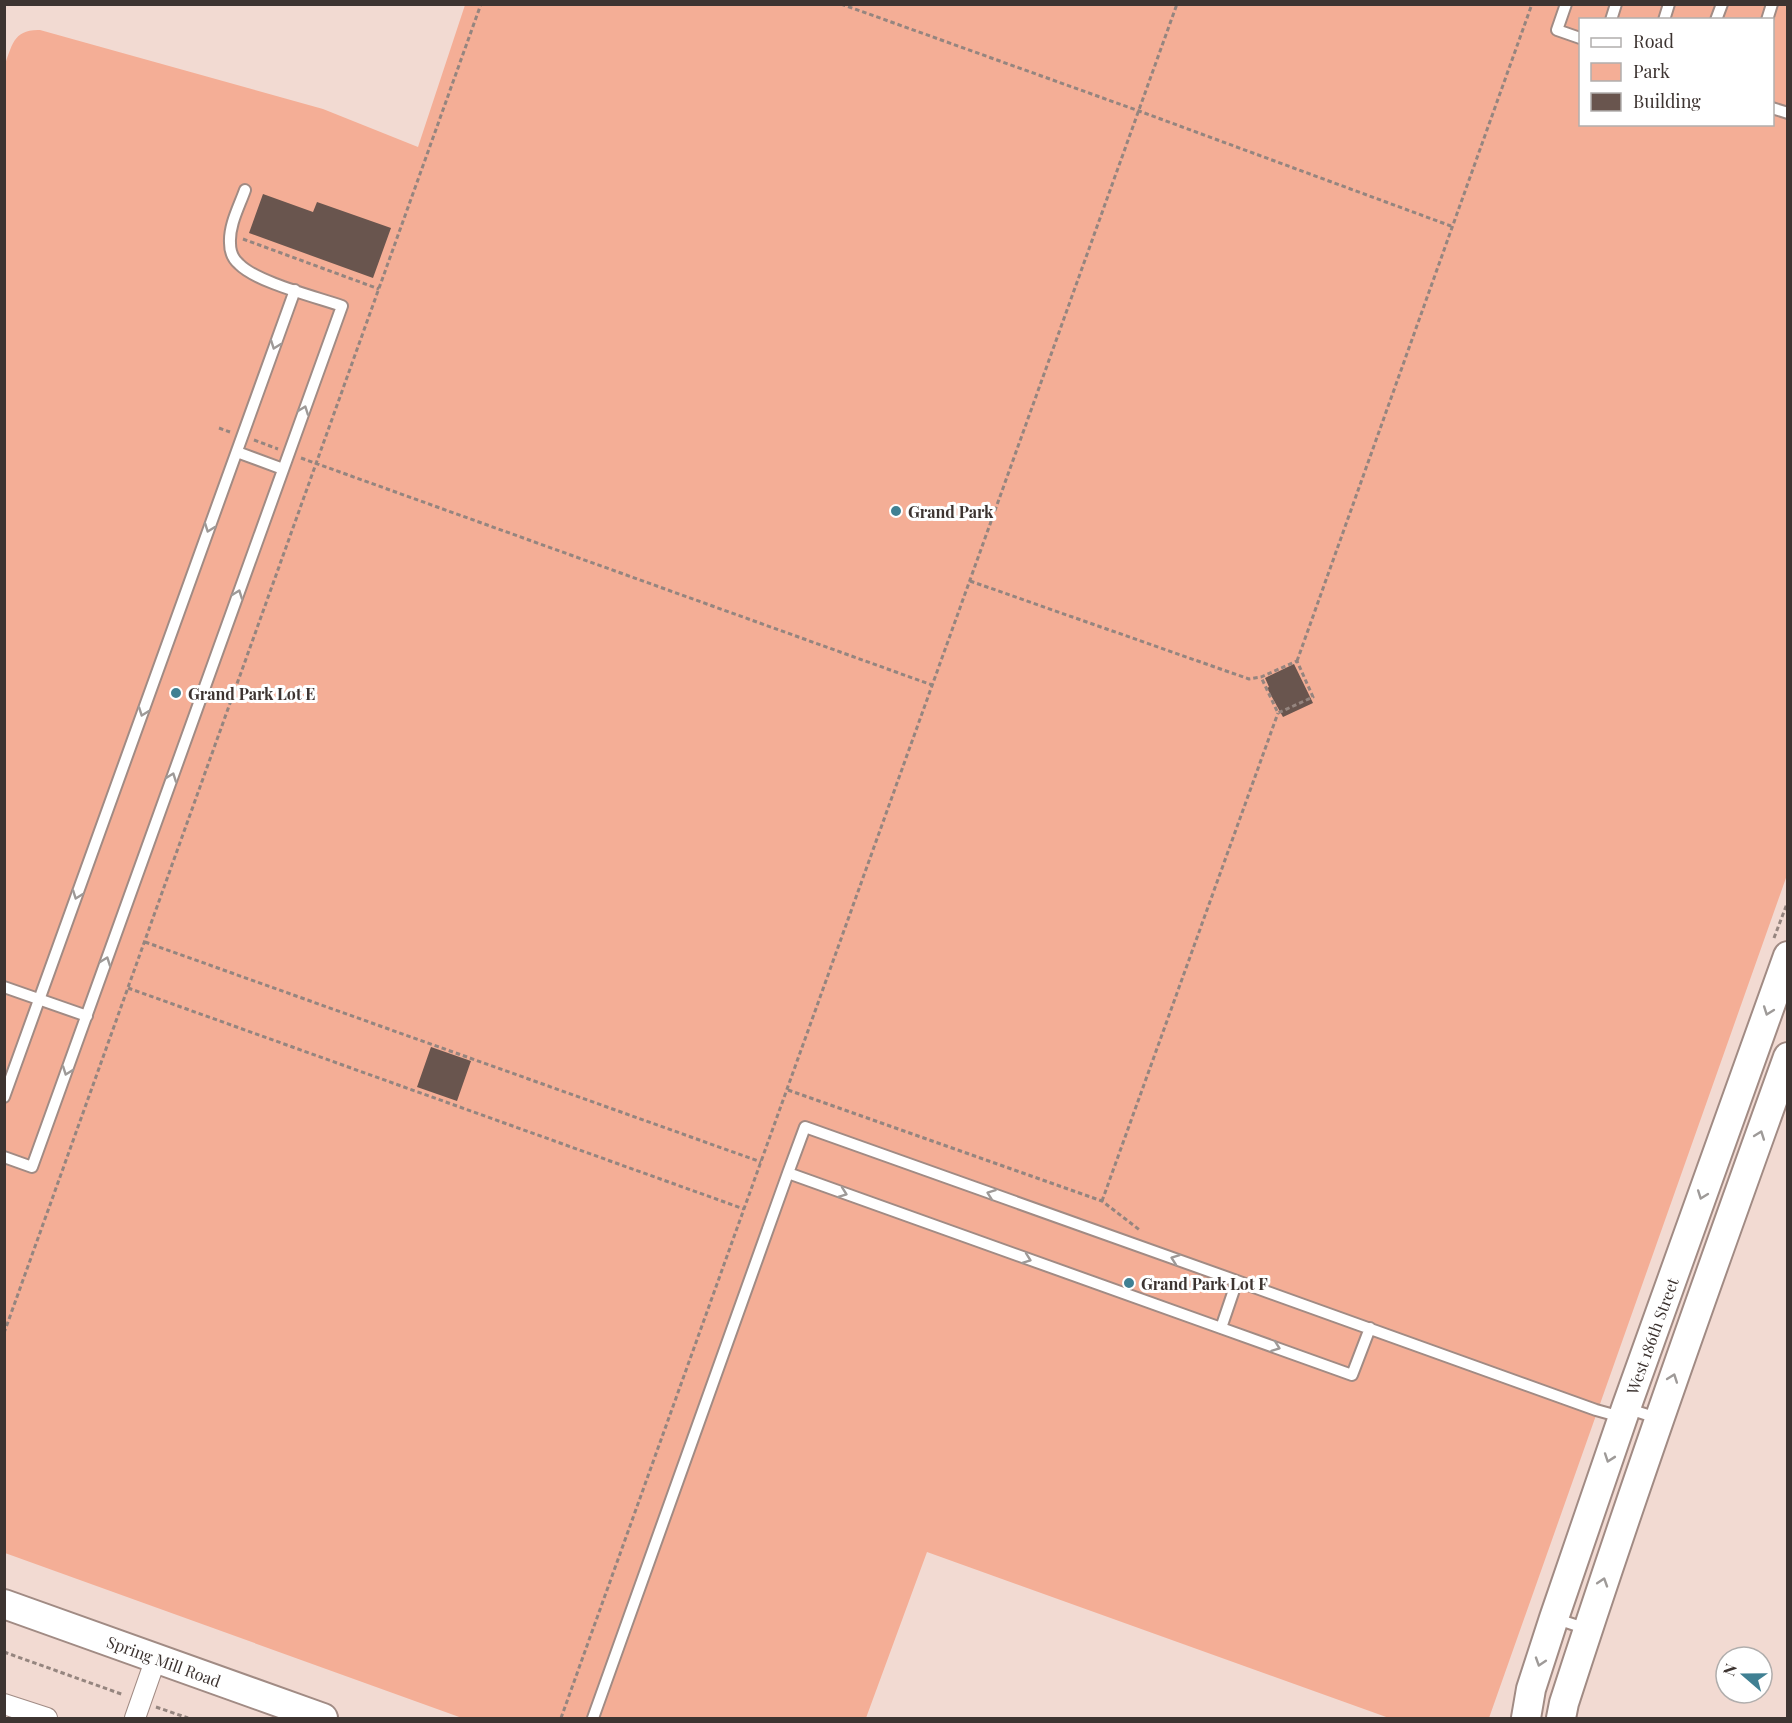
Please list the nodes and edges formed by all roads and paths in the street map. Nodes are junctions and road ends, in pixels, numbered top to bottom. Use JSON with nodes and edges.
{"nodes":[{"id":1,"x":481,"y":4,"type":"edge"},
{"id":2,"x":841,"y":4,"type":"edge"},
{"id":3,"x":1177,"y":4,"type":"edge"},
{"id":4,"x":1532,"y":4,"type":"edge"},
{"id":5,"x":1566,"y":4,"type":"edge"},
{"id":6,"x":1579,"y":37,"type":"edge"},
{"id":7,"x":1139,"y":111,"type":"junction"},
{"id":8,"x":245,"y":190,"type":"dead end"},
{"id":9,"x":1451,"y":226,"type":"junction"},
{"id":10,"x":230,"y":235,"type":"junction"},
{"id":11,"x":380,"y":289,"type":"junction"},
{"id":12,"x":295,"y":290,"type":"junction"},
{"id":13,"x":219,"y":428,"type":"dead end"},
{"id":14,"x":242,"y":436,"type":"junction"},
{"id":15,"x":237,"y":452,"type":"junction"},
{"id":16,"x":289,"y":453,"type":"junction"},
{"id":17,"x":316,"y":464,"type":"junction"},
{"id":18,"x":283,"y":469,"type":"junction"},
{"id":19,"x":970,"y":581,"type":"junction"},
{"id":20,"x":1297,"y":661,"type":"junction"},
{"id":21,"x":1261,"y":677,"type":"junction"},
{"id":22,"x":932,"y":686,"type":"junction"},
{"id":23,"x":1278,"y":713,"type":"junction"},
{"id":24,"x":145,"y":942,"type":"junction"},
{"id":25,"x":1788,"y":956,"type":"edge"},
{"id":26,"x":4,"y":987,"type":"edge"},
{"id":27,"x":128,"y":988,"type":"junction"},
{"id":28,"x":39,"y":999,"type":"junction"},
{"id":29,"x":87,"y":1016,"type":"junction"},
{"id":30,"x":1788,"y":1057,"type":"edge"},
{"id":31,"x":788,"y":1090,"type":"junction"},
{"id":32,"x":4,"y":1097,"type":"edge"},
{"id":33,"x":4,"y":1157,"type":"edge"},
{"id":34,"x":761,"y":1162,"type":"junction"},
{"id":35,"x":788,"y":1173,"type":"junction"},
{"id":36,"x":1102,"y":1201,"type":"junction"},
{"id":37,"x":744,"y":1209,"type":"junction"},
{"id":38,"x":1145,"y":1234,"type":"dead end"},
{"id":39,"x":1237,"y":1281,"type":"junction"},
{"id":40,"x":1221,"y":1328,"type":"junction"},
{"id":41,"x":1370,"y":1328,"type":"junction"},
{"id":42,"x":4,"y":1333,"type":"edge"},
{"id":43,"x":1626,"y":1408,"type":"junction"},
{"id":44,"x":1659,"y":1419,"type":"junction"},
{"id":45,"x":4,"y":1604,"type":"edge"},
{"id":46,"x":1554,"y":1618,"type":"junction"},
{"id":47,"x":1588,"y":1629,"type":"junction"},
{"id":48,"x":4,"y":1652,"type":"edge"},
{"id":49,"x":156,"y":1658,"type":"junction"},
{"id":50,"x":4,"y":1704,"type":"edge"},
{"id":51,"x":138,"y":1710,"type":"edge"},
{"id":52,"x":47,"y":1719,"type":"edge"},
{"id":53,"x":188,"y":1719,"type":"edge"},
{"id":54,"x":323,"y":1719,"type":"edge"},
{"id":55,"x":561,"y":1719,"type":"edge"},
{"id":56,"x":593,"y":1719,"type":"edge"},
{"id":57,"x":1526,"y":1719,"type":"edge"},
{"id":58,"x":1562,"y":1719,"type":"edge"}],
"edges":[{"from":1,"to":11,"type":"path"},
{"from":2,"to":7,"type":"path"},
{"from":3,"to":7,"type":"path"},
{"from":4,"to":9,"type":"path"},
{"from":5,"to":6,"type":"lane"},
{"from":7,"to":9,"type":"path"},
{"from":7,"to":19,"type":"path"},
{"from":8,"to":10,"type":"lane"},
{"from":9,"to":20,"type":"path"},
{"from":10,"to":11,"type":"path"},
{"from":10,"to":12,"type":"lane"},
{"from":11,"to":17,"type":"path"},
{"from":12,"to":14,"type":"lane","one_way":true},
{"from":16,"to":12,"type":"lane","one_way":true},
{"from":13,"to":14,"type":"path"},
{"from":14,"to":15,"type":"lane"},
{"from":14,"to":16,"type":"path"},
{"from":15,"to":18,"type":"lane"},
{"from":15,"to":28,"type":"lane","one_way":true},
{"from":16,"to":17,"type":"path"},
{"from":16,"to":18,"type":"lane"},
{"from":17,"to":22,"type":"path"},
{"from":17,"to":24,"type":"path"},
{"from":29,"to":18,"type":"lane","one_way":true},
{"from":19,"to":21,"type":"path"},
{"from":19,"to":22,"type":"path"},
{"from":20,"to":21,"type":"path"},
{"from":20,"to":23,"type":"path"},
{"from":21,"to":23,"type":"path"},
{"from":22,"to":31,"type":"path"},
{"from":23,"to":36,"type":"path"},
{"from":24,"to":27,"type":"path"},
{"from":24,"to":34,"type":"path"},
{"from":25,"to":43,"type":"street","name":"West 186th Street","one_way":true},
{"from":26,"to":28,"type":"lane"},
{"from":27,"to":37,"type":"path"},
{"from":27,"to":42,"type":"path"},
{"from":28,"to":29,"type":"lane"},
{"from":28,"to":32,"type":"lane"},
{"from":29,"to":33,"type":"lane","one_way":true},
{"from":44,"to":30,"type":"street","name":"West 186th Street","one_way":true},
{"from":31,"to":34,"type":"path"},
{"from":31,"to":36,"type":"path"},
{"from":34,"to":37,"type":"path"},
{"from":39,"to":35,"type":"lane","one_way":true},
{"from":35,"to":40,"type":"lane","one_way":true},
{"from":35,"to":56,"type":"lane"},
{"from":36,"to":38,"type":"path"},
{"from":37,"to":55,"type":"path"},
{"from":39,"to":40,"type":"lane"},
{"from":39,"to":41,"type":"lane"},
{"from":40,"to":41,"type":"lane","one_way":true},
{"from":41,"to":43,"type":"lane"},
{"from":43,"to":44,"type":"lane"},
{"from":43,"to":46,"type":"street","name":"West 186th Street","one_way":true},
{"from":47,"to":44,"type":"street","name":"West 186th Street","one_way":true},
{"from":45,"to":49,"type":"street","name":"Spring Mill Road"},
{"from":46,"to":47,"type":"lane"},
{"from":46,"to":57,"type":"street","name":"West 186th Street","one_way":true},
{"from":47,"to":58,"type":"street","name":"West 186th Street"},
{"from":48,"to":51,"type":"path"},
{"from":49,"to":51,"type":"street"},
{"from":49,"to":54,"type":"street","name":"Spring Mill Road"},
{"from":50,"to":52,"type":"street"},
{"from":51,"to":53,"type":"path"}]}
